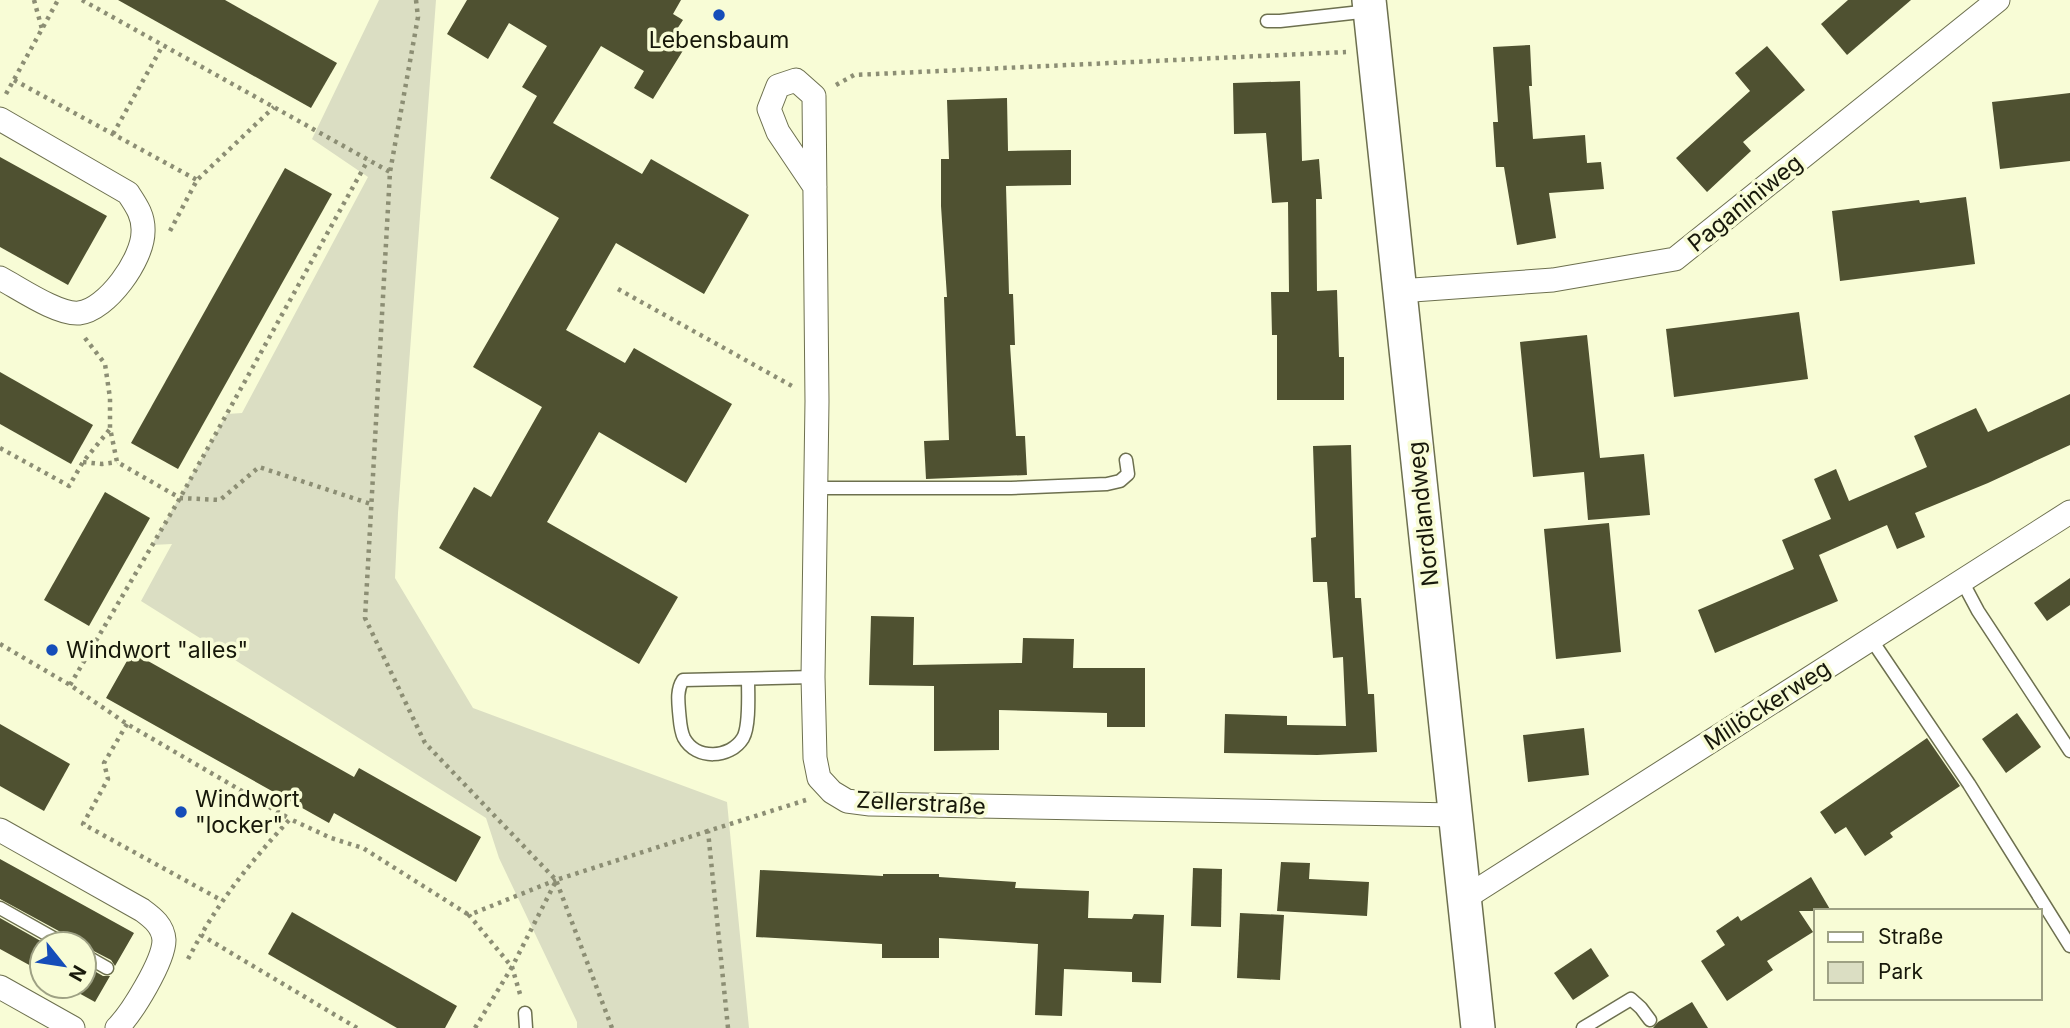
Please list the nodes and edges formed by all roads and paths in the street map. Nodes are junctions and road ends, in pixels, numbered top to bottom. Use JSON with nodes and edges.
{"nodes":[{"id":1,"x":34,"y":0,"type":"edge"},
{"id":2,"x":58,"y":0,"type":"edge"},
{"id":3,"x":82,"y":0,"type":"edge"},
{"id":4,"x":416,"y":0,"type":"edge"},
{"id":5,"x":1998,"y":0,"type":"edge"},
{"id":6,"x":1369,"y":5,"type":"edge"},
{"id":7,"x":1267,"y":21,"type":"dead end"},
{"id":8,"x":42,"y":29,"type":"junction"},
{"id":9,"x":163,"y":45,"type":"junction"},
{"id":10,"x":1373,"y":50,"type":"junction"},
{"id":11,"x":14,"y":80,"type":"junction"},
{"id":12,"x":814,"y":96,"type":"junction"},
{"id":13,"x":0,"y":104,"type":"edge"},
{"id":14,"x":0,"y":119,"type":"edge"},
{"id":15,"x":113,"y":134,"type":"junction"},
{"id":16,"x":368,"y":160,"type":"junction"},
{"id":17,"x":390,"y":172,"type":"junction"},
{"id":18,"x":197,"y":180,"type":"dead end"},
{"id":19,"x":815,"y":187,"type":"junction"},
{"id":20,"x":0,"y":278,"type":"edge"},
{"id":21,"x":618,"y":289,"type":"dead end"},
{"id":22,"x":1399,"y":291,"type":"junction"},
{"id":23,"x":85,"y":337,"type":"dead end"},
{"id":24,"x":817,"y":401,"type":"junction"},
{"id":25,"x":110,"y":428,"type":"junction"},
{"id":26,"x":0,"y":448,"type":"edge"},
{"id":27,"x":1126,"y":460,"type":"dead end"},
{"id":28,"x":83,"y":462,"type":"junction"},
{"id":29,"x":117,"y":462,"type":"junction"},
{"id":30,"x":815,"y":488,"type":"junction"},
{"id":31,"x":180,"y":498,"type":"junction"},
{"id":32,"x":371,"y":504,"type":"junction"},
{"id":33,"x":2070,"y":512,"type":"edge"},
{"id":34,"x":1962,"y":581,"type":"junction"},
{"id":35,"x":1871,"y":639,"type":"junction"},
{"id":36,"x":0,"y":644,"type":"edge"},
{"id":37,"x":813,"y":677,"type":"junction"},
{"id":38,"x":748,"y":679,"type":"junction"},
{"id":39,"x":70,"y":685,"type":"junction"},
{"id":40,"x":127,"y":724,"type":"junction"},
{"id":41,"x":2070,"y":751,"type":"edge"},
{"id":42,"x":832,"y":792,"type":"junction"},
{"id":43,"x":1455,"y":815,"type":"junction"},
{"id":44,"x":290,"y":820,"type":"junction"},
{"id":45,"x":0,"y":830,"type":"edge"},
{"id":46,"x":708,"y":831,"type":"junction"},
{"id":47,"x":556,"y":880,"type":"junction"},
{"id":48,"x":1465,"y":898,"type":"junction"},
{"id":49,"x":222,"y":900,"type":"junction"},
{"id":50,"x":0,"y":908,"type":"edge"},
{"id":51,"x":469,"y":915,"type":"junction"},
{"id":52,"x":39,"y":930,"type":"edge"},
{"id":53,"x":2070,"y":946,"type":"edge"},
{"id":54,"x":98,"y":963,"type":"edge"},
{"id":55,"x":512,"y":967,"type":"junction"},
{"id":56,"x":107,"y":968,"type":"dead end"},
{"id":57,"x":0,"y":986,"type":"edge"},
{"id":58,"x":525,"y":1013,"type":"joint"},
{"id":59,"x":1650,"y":1020,"type":"dead end"},
{"id":60,"x":74,"y":1028,"type":"edge"},
{"id":61,"x":117,"y":1028,"type":"edge"},
{"id":62,"x":357,"y":1028,"type":"edge"},
{"id":63,"x":475,"y":1028,"type":"edge"},
{"id":64,"x":526,"y":1028,"type":"edge"},
{"id":65,"x":612,"y":1028,"type":"edge"},
{"id":66,"x":728,"y":1028,"type":"edge"},
{"id":67,"x":1478,"y":1028,"type":"edge"},
{"id":68,"x":1583,"y":1028,"type":"edge"}],
"edges":[{"from":1,"to":8,"type":"path"},
{"from":2,"to":8,"type":"path"},
{"from":3,"to":9,"type":"path"},
{"from":4,"to":17,"type":"path"},
{"from":5,"to":22,"type":"street","name":"Paganiniweg"},
{"from":6,"to":7,"type":"lane"},
{"from":6,"to":10,"type":"street","name":"Nordlandweg"},
{"from":8,"to":11,"type":"path"},
{"from":9,"to":15,"type":"path"},
{"from":9,"to":16,"type":"path"},
{"from":10,"to":12,"type":"path"},
{"from":10,"to":22,"type":"street","name":"Nordlandweg"},
{"from":11,"to":13,"type":"path"},
{"from":11,"to":15,"type":"path"},
{"from":12,"to":19,"type":"street","name":"Zellerstraße"},
{"from":12,"to":19,"type":"street"},
{"from":14,"to":20,"type":"street"},
{"from":15,"to":18,"type":"path"},
{"from":16,"to":17,"type":"path"},
{"from":16,"to":31,"type":"path"},
{"from":17,"to":32,"type":"path"},
{"from":19,"to":24,"type":"street","name":"Zellerstraße"},
{"from":21,"to":24,"type":"path"},
{"from":22,"to":43,"type":"street","name":"Nordlandweg"},
{"from":23,"to":25,"type":"path"},
{"from":24,"to":30,"type":"street","name":"Zellerstraße"},
{"from":25,"to":28,"type":"path"},
{"from":25,"to":29,"type":"path"},
{"from":26,"to":28,"type":"path"},
{"from":27,"to":30,"type":"lane"},
{"from":28,"to":29,"type":"path"},
{"from":29,"to":31,"type":"path"},
{"from":30,"to":37,"type":"street","name":"Zellerstraße"},
{"from":31,"to":32,"type":"path"},
{"from":31,"to":39,"type":"path"},
{"from":32,"to":47,"type":"path"},
{"from":33,"to":34,"type":"street","name":"Millöckerweg"},
{"from":34,"to":35,"type":"street","name":"Millöckerweg"},
{"from":34,"to":41,"type":"lane"},
{"from":35,"to":48,"type":"street","name":"Millöckerweg"},
{"from":35,"to":53,"type":"lane"},
{"from":36,"to":39,"type":"path"},
{"from":37,"to":38,"type":"lane"},
{"from":37,"to":42,"type":"street","name":"Zellerstraße"},
{"from":38,"to":38,"type":"lane"},
{"from":39,"to":40,"type":"path"},
{"from":40,"to":44,"type":"path"},
{"from":40,"to":49,"type":"path"},
{"from":42,"to":43,"type":"street","name":"Zellerstraße"},
{"from":42,"to":46,"type":"path"},
{"from":43,"to":48,"type":"street","name":"Nordlandweg"},
{"from":44,"to":49,"type":"path"},
{"from":44,"to":51,"type":"path"},
{"from":45,"to":61,"type":"street"},
{"from":46,"to":47,"type":"path"},
{"from":46,"to":66,"type":"path"},
{"from":47,"to":51,"type":"path"},
{"from":47,"to":55,"type":"path"},
{"from":47,"to":65,"type":"path"},
{"from":48,"to":67,"type":"street","name":"Nordlandweg"},
{"from":49,"to":62,"type":"path"},
{"from":50,"to":52,"type":"lane"},
{"from":51,"to":55,"type":"path"},
{"from":54,"to":56,"type":"lane"},
{"from":55,"to":58,"type":"path"},
{"from":55,"to":63,"type":"path"},
{"from":57,"to":60,"type":"street"},
{"from":58,"to":64,"type":"lane"},
{"from":59,"to":68,"type":"lane"}]}
